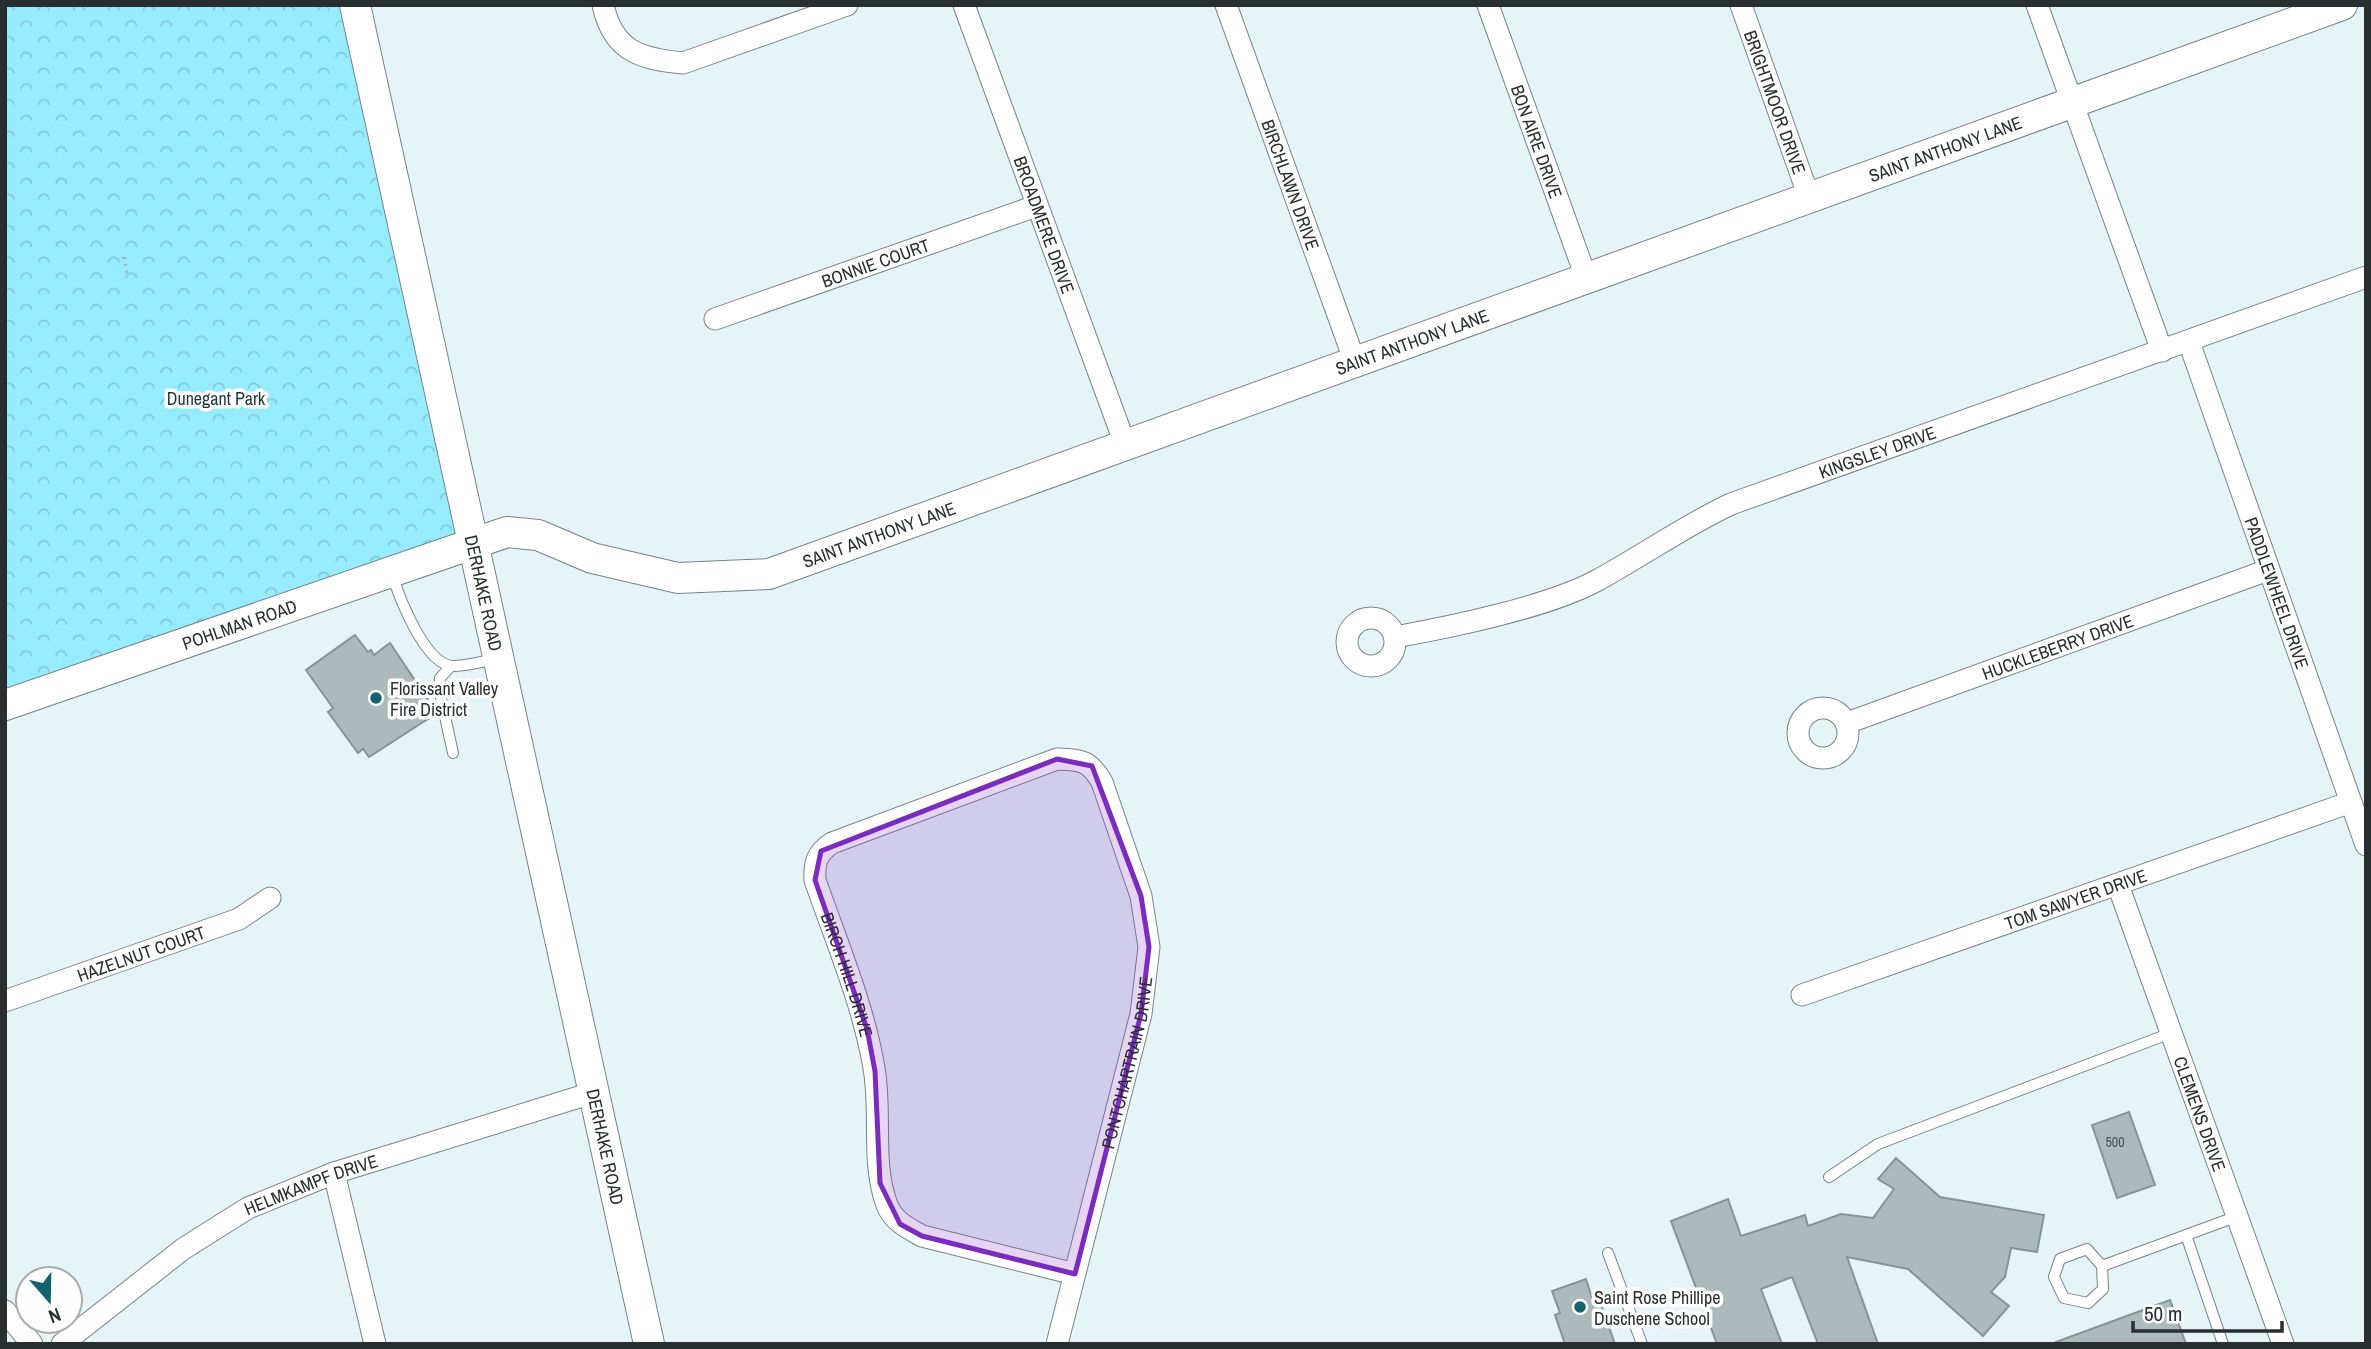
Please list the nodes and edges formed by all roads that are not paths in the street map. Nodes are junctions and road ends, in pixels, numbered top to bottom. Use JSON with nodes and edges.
{"nodes":[{"id":1,"x":355,"y":5,"type":"edge"},
{"id":2,"x":603,"y":5,"type":"edge"},
{"id":3,"x":847,"y":5,"type":"edge"},
{"id":4,"x":964,"y":5,"type":"edge"},
{"id":5,"x":1226,"y":5,"type":"edge"},
{"id":6,"x":1488,"y":5,"type":"edge"},
{"id":7,"x":1741,"y":5,"type":"edge"},
{"id":8,"x":2037,"y":5,"type":"edge"},
{"id":9,"x":2342,"y":5,"type":"edge"},
{"id":10,"x":2073,"y":102,"type":"junction"},
{"id":11,"x":1810,"y":200,"type":"junction"},
{"id":12,"x":1037,"y":206,"type":"junction"},
{"id":13,"x":2366,"y":277,"type":"edge"},
{"id":14,"x":1587,"y":279,"type":"junction"},
{"id":15,"x":715,"y":319,"type":"dead end"},
{"id":16,"x":2189,"y":342,"type":"junction"},
{"id":17,"x":2162,"y":351,"type":"junction"},
{"id":18,"x":1355,"y":362,"type":"junction"},
{"id":19,"x":1125,"y":444,"type":"junction"},
{"id":20,"x":474,"y":542,"type":"junction"},
{"id":21,"x":2268,"y":570,"type":"junction"},
{"id":22,"x":391,"y":571,"type":"junction"},
{"id":23,"x":1395,"y":637,"type":"dead end"},
{"id":24,"x":499,"y":658,"type":"junction"},
{"id":25,"x":451,"y":666,"type":"junction"},
{"id":26,"x":5,"y":705,"type":"edge"},
{"id":27,"x":1847,"y":723,"type":"dead end"},
{"id":28,"x":453,"y":753,"type":"dead end"},
{"id":29,"x":1102,"y":782,"type":"joint"},
{"id":30,"x":2351,"y":802,"type":"junction"},
{"id":31,"x":2366,"y":845,"type":"edge"},
{"id":32,"x":2118,"y":885,"type":"junction"},
{"id":33,"x":270,"y":898,"type":"dead end"},
{"id":34,"x":1801,"y":995,"type":"dead end"},
{"id":35,"x":5,"y":1001,"type":"edge"},
{"id":36,"x":2171,"y":1032,"type":"junction"},
{"id":37,"x":592,"y":1093,"type":"junction"},
{"id":38,"x":334,"y":1173,"type":"junction"},
{"id":39,"x":1829,"y":1177,"type":"dead end"},
{"id":40,"x":2238,"y":1216,"type":"junction"},
{"id":41,"x":2186,"y":1235,"type":"junction"},
{"id":42,"x":1608,"y":1253,"type":"dead end"},
{"id":43,"x":2102,"y":1266,"type":"junction"},
{"id":44,"x":1075,"y":1275,"type":"junction"},
{"id":45,"x":5,"y":1311,"type":"edge"},
{"id":46,"x":32,"y":1344,"type":"edge"},
{"id":47,"x":62,"y":1344,"type":"edge"},
{"id":48,"x":375,"y":1344,"type":"edge"},
{"id":49,"x":649,"y":1344,"type":"edge"},
{"id":50,"x":1057,"y":1344,"type":"edge"},
{"id":51,"x":1642,"y":1344,"type":"edge"},
{"id":52,"x":2222,"y":1344,"type":"edge"},
{"id":53,"x":2283,"y":1344,"type":"edge"}],
"edges":[{"from":1,"to":20,"type":"street","name":"DERHAKE ROAD"},
{"from":2,"to":3,"type":"street"},
{"from":4,"to":12,"type":"street","name":"BROADMERE DRIVE"},
{"from":5,"to":18,"type":"street","name":"BIRCHLAWN DRIVE"},
{"from":6,"to":14,"type":"street","name":"BON AIRE DRIVE"},
{"from":7,"to":11,"type":"street","name":"BRIGHTMOOR DRIVE"},
{"from":8,"to":10,"type":"street"},
{"from":9,"to":10,"type":"street","name":"SAINT ANTHONY LANE"},
{"from":10,"to":11,"type":"street","name":"SAINT ANTHONY LANE"},
{"from":10,"to":17,"type":"street"},
{"from":11,"to":14,"type":"street","name":"SAINT ANTHONY LANE"},
{"from":12,"to":15,"type":"street","name":"BONNIE COURT"},
{"from":12,"to":19,"type":"street","name":"BROADMERE DRIVE"},
{"from":13,"to":16,"type":"street","name":"KINGSLEY DRIVE"},
{"from":14,"to":18,"type":"street","name":"SAINT ANTHONY LANE"},
{"from":16,"to":17,"type":"street","name":"KINGSLEY DRIVE"},
{"from":16,"to":21,"type":"street","name":"PADDLEWHEEL DRIVE"},
{"from":17,"to":23,"type":"street","name":"KINGSLEY DRIVE"},
{"from":18,"to":19,"type":"street","name":"SAINT ANTHONY LANE"},
{"from":19,"to":20,"type":"street","name":"SAINT ANTHONY LANE"},
{"from":20,"to":22,"type":"street","name":"POHLMAN ROAD"},
{"from":20,"to":24,"type":"street","name":"DERHAKE ROAD"},
{"from":21,"to":27,"type":"street","name":"HUCKLEBERRY DRIVE"},
{"from":21,"to":30,"type":"street","name":"PADDLEWHEEL DRIVE"},
{"from":22,"to":25,"type":"lane"},
{"from":22,"to":26,"type":"street","name":"POHLMAN ROAD"},
{"from":24,"to":25,"type":"lane"},
{"from":24,"to":37,"type":"street","name":"DERHAKE ROAD"},
{"from":25,"to":28,"type":"lane"},
{"from":29,"to":44,"type":"street","name":"PONTCHARTRAIN DRIVE"},
{"from":29,"to":44,"type":"street","name":"BIRCH HILL DRIVE"},
{"from":30,"to":31,"type":"street","name":"PADDLEWHEEL DRIVE"},
{"from":30,"to":32,"type":"street","name":"TOM SAWYER DRIVE"},
{"from":32,"to":34,"type":"street","name":"TOM SAWYER DRIVE"},
{"from":32,"to":36,"type":"street","name":"CLEMENS DRIVE"},
{"from":33,"to":35,"type":"street","name":"HAZELNUT COURT"},
{"from":36,"to":39,"type":"lane"},
{"from":36,"to":40,"type":"street","name":"CLEMENS DRIVE"},
{"from":37,"to":38,"type":"street","name":"HELMKAMPF DRIVE"},
{"from":37,"to":49,"type":"street","name":"DERHAKE ROAD"},
{"from":38,"to":47,"type":"street","name":"HELMKAMPF DRIVE"},
{"from":38,"to":48,"type":"street"},
{"from":40,"to":41,"type":"lane"},
{"from":40,"to":53,"type":"street","name":"CLEMENS DRIVE"},
{"from":41,"to":43,"type":"lane"},
{"from":41,"to":52,"type":"lane"},
{"from":42,"to":51,"type":"lane"},
{"from":43,"to":43,"type":"lane"},
{"from":44,"to":50,"type":"street","name":"PONTCHARTRAIN DRIVE"},
{"from":45,"to":46,"type":"street"}]}
